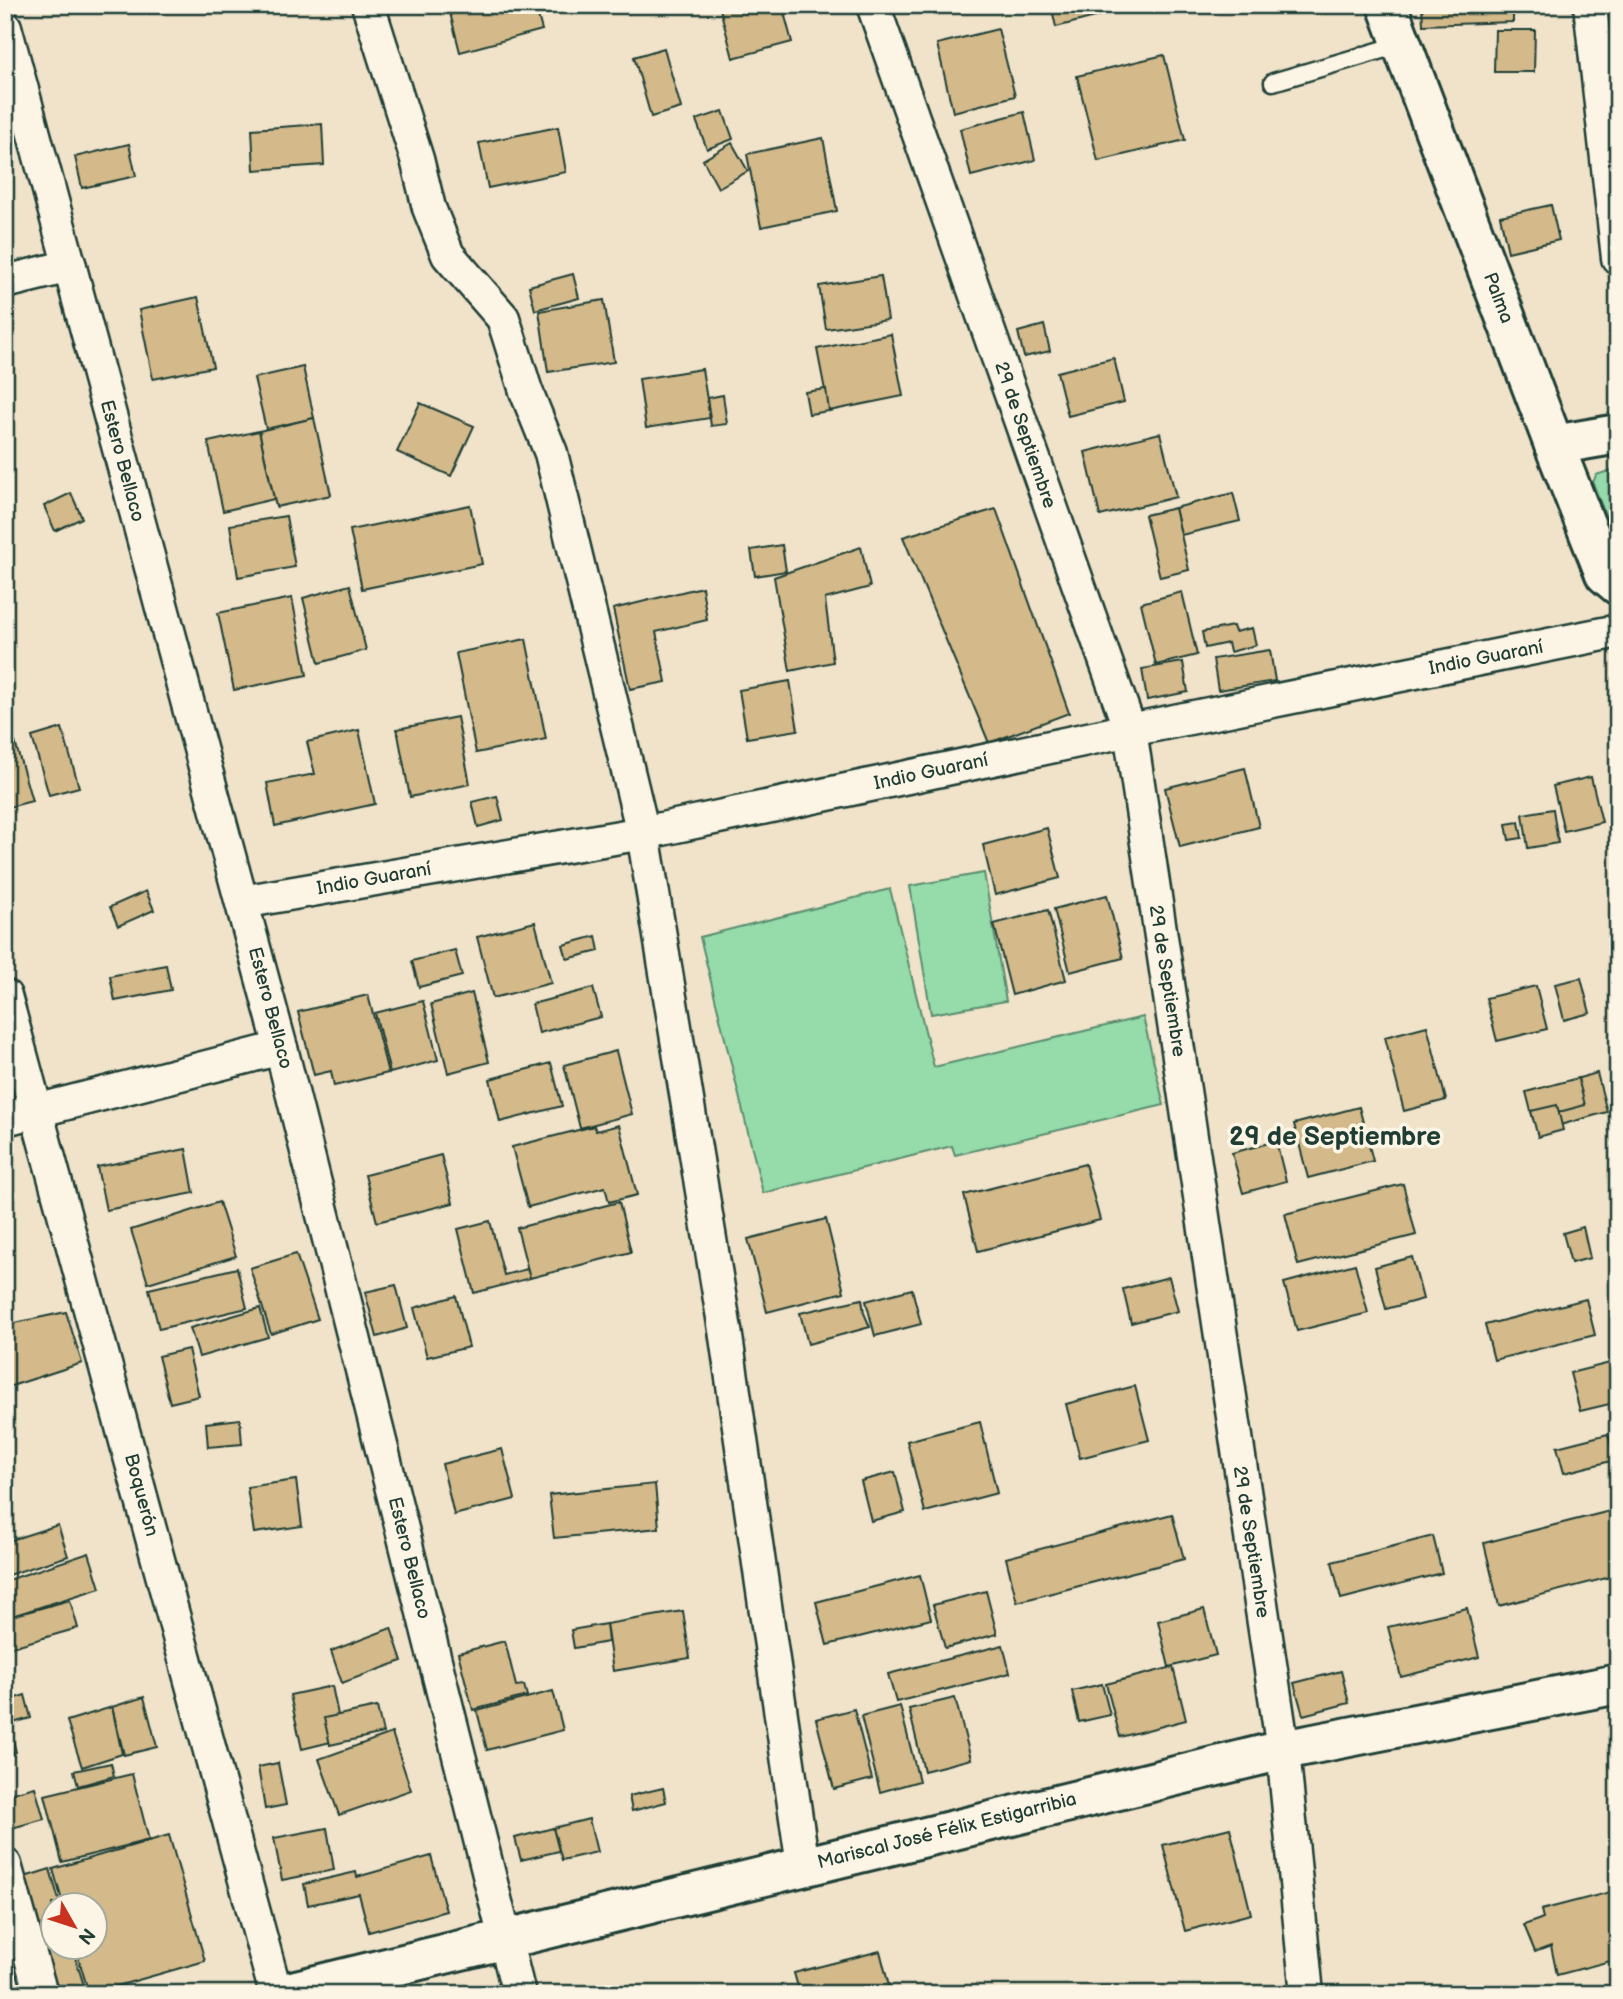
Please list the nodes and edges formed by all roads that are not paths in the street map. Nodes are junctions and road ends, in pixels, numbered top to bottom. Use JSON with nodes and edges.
{"nodes":[{"id":1,"x":368,"y":5,"type":"edge"},
{"id":2,"x":873,"y":5,"type":"edge"},
{"id":3,"x":1387,"y":5,"type":"edge"},
{"id":4,"x":1590,"y":5,"type":"edge"},
{"id":5,"x":5,"y":26,"type":"edge"},
{"id":6,"x":1402,"y":44,"type":"junction"},
{"id":7,"x":1273,"y":82,"type":"dead end"},
{"id":8,"x":1618,"y":258,"type":"edge"},
{"id":9,"x":70,"y":266,"type":"junction"},
{"id":10,"x":5,"y":282,"type":"edge"},
{"id":11,"x":1618,"y":434,"type":"edge"},
{"id":12,"x":1554,"y":444,"type":"junction"},
{"id":13,"x":1618,"y":584,"type":"edge"},
{"id":14,"x":1618,"y":631,"type":"edge"},
{"id":15,"x":1130,"y":730,"type":"junction"},
{"id":16,"x":643,"y":833,"type":"junction"},
{"id":17,"x":242,"y":902,"type":"junction"},
{"id":18,"x":5,"y":996,"type":"edge"},
{"id":19,"x":281,"y":1048,"type":"junction"},
{"id":20,"x":38,"y":1112,"type":"junction"},
{"id":21,"x":5,"y":1119,"type":"edge"},
{"id":22,"x":1618,"y":1684,"type":"edge"},
{"id":23,"x":1283,"y":1750,"type":"junction"},
{"id":24,"x":5,"y":1865,"type":"edge"},
{"id":25,"x":803,"y":1866,"type":"junction"},
{"id":26,"x":505,"y":1939,"type":"junction"},
{"id":27,"x":41,"y":1994,"type":"edge"},
{"id":28,"x":278,"y":1994,"type":"edge"},
{"id":29,"x":519,"y":1994,"type":"edge"},
{"id":30,"x":1307,"y":1994,"type":"edge"}],
"edges":[{"from":1,"to":16,"type":"street"},
{"from":2,"to":15,"type":"street","name":"29 de Septiembre"},
{"from":3,"to":6,"type":"street","name":"Palma"},
{"from":4,"to":8,"type":"street"},
{"from":5,"to":9,"type":"street","name":"Estero Bellaco"},
{"from":6,"to":7,"type":"lane"},
{"from":6,"to":12,"type":"street","name":"Palma"},
{"from":9,"to":10,"type":"street"},
{"from":9,"to":17,"type":"street","name":"Estero Bellaco"},
{"from":11,"to":12,"type":"street"},
{"from":12,"to":13,"type":"street","name":"Palma"},
{"from":14,"to":15,"type":"street","name":"Indio Guaraní"},
{"from":15,"to":16,"type":"street","name":"Indio Guaraní"},
{"from":15,"to":23,"type":"street","name":"29 de Septiembre"},
{"from":16,"to":17,"type":"street","name":"Indio Guaraní"},
{"from":16,"to":25,"type":"street"},
{"from":17,"to":19,"type":"street","name":"Estero Bellaco"},
{"from":18,"to":20,"type":"street","name":"Boquerón"},
{"from":19,"to":20,"type":"street"},
{"from":19,"to":26,"type":"street","name":"Estero Bellaco"},
{"from":20,"to":21,"type":"street"},
{"from":20,"to":28,"type":"street","name":"Boquerón"},
{"from":22,"to":23,"type":"street","name":"Mariscal José Félix Estigarribia"},
{"from":23,"to":25,"type":"street","name":"Mariscal José Félix Estigarribia"},
{"from":23,"to":30,"type":"street","name":"29 de Septiembre"},
{"from":24,"to":27,"type":"street"},
{"from":25,"to":26,"type":"street","name":"Mariscal José Félix Estigarribia"},
{"from":26,"to":28,"type":"street","name":"Mariscal José Félix Estigarribia"},
{"from":26,"to":29,"type":"street","name":"Estero Bellaco"}]}
